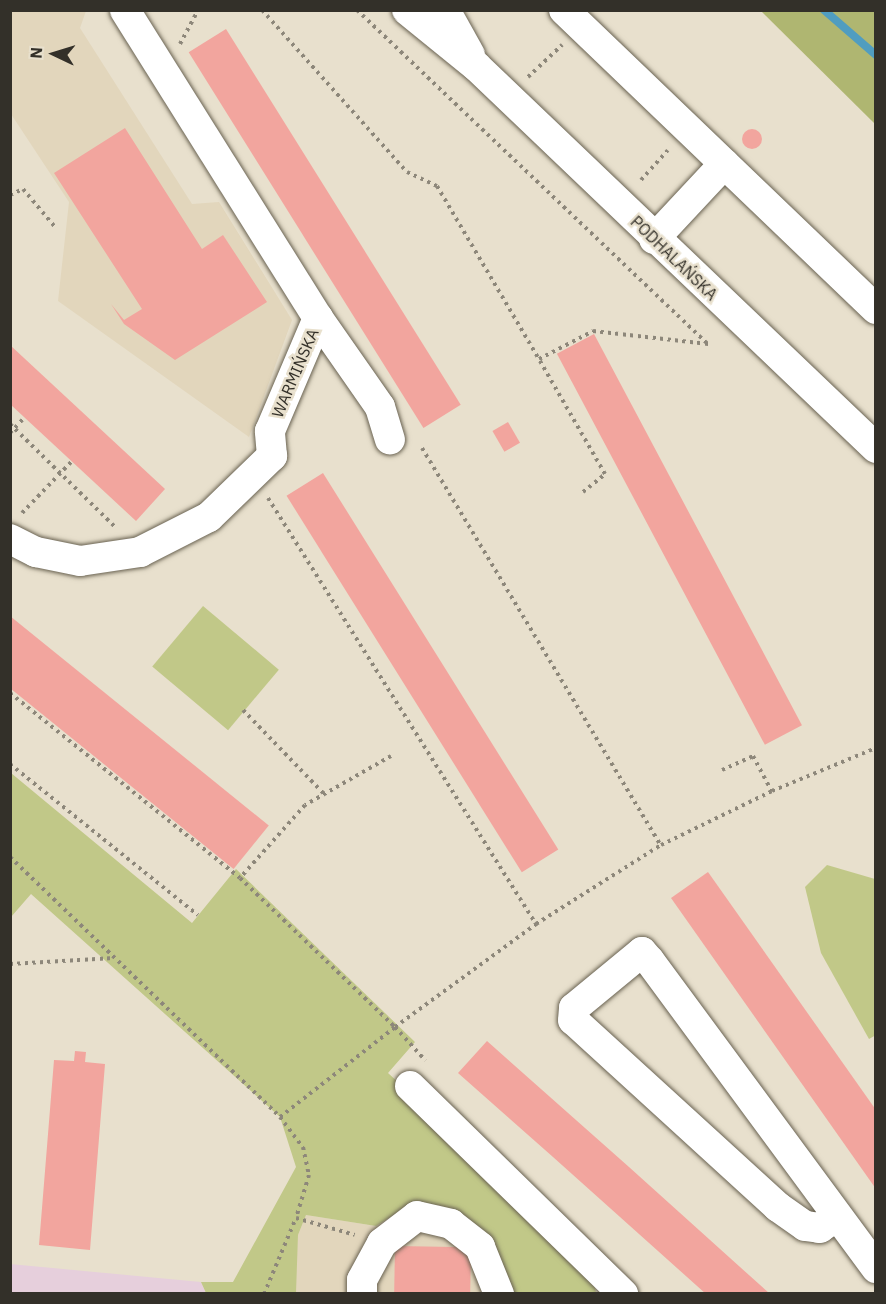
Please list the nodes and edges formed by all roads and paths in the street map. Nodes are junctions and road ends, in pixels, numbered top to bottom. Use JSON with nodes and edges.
{"nodes":[{"id":1,"x":125,"y":10,"type":"edge"},
{"id":2,"x":198,"y":10,"type":"edge"},
{"id":3,"x":262,"y":10,"type":"edge"},
{"id":4,"x":357,"y":10,"type":"edge"},
{"id":5,"x":407,"y":10,"type":"edge"},
{"id":6,"x":445,"y":10,"type":"edge"},
{"id":7,"x":573,"y":19,"type":"edge"},
{"id":8,"x":158,"y":63,"type":"junction"},
{"id":9,"x":476,"y":66,"type":"junction"},
{"id":10,"x":521,"y":84,"type":"dead end"},
{"id":11,"x":688,"y":129,"type":"junction"},
{"id":12,"x":724,"y":164,"type":"junction"},
{"id":13,"x":641,"y":180,"type":"dead end"},
{"id":14,"x":10,"y":195,"type":"edge"},
{"id":15,"x":56,"y":228,"type":"dead end"},
{"id":16,"x":654,"y":239,"type":"junction"},
{"id":17,"x":876,"y":309,"type":"edge"},
{"id":18,"x":318,"y":318,"type":"junction"},
{"id":19,"x":539,"y":359,"type":"junction"},
{"id":20,"x":23,"y":419,"type":"dead end"},
{"id":21,"x":10,"y":424,"type":"edge"},
{"id":22,"x":15,"y":428,"type":"junction"},
{"id":23,"x":10,"y":433,"type":"edge"},
{"id":24,"x":390,"y":439,"type":"dead end"},
{"id":25,"x":422,"y":448,"type":"dead end"},
{"id":26,"x":876,"y":448,"type":"edge"},
{"id":27,"x":71,"y":462,"type":"dead end"},
{"id":28,"x":58,"y":472,"type":"junction"},
{"id":29,"x":255,"y":477,"type":"junction"},
{"id":30,"x":583,"y":492,"type":"dead end"},
{"id":31,"x":15,"y":527,"type":"edge"},
{"id":32,"x":122,"y":534,"type":"dead end"},
{"id":33,"x":10,"y":693,"type":"edge"},
{"id":34,"x":243,"y":710,"type":"dead end"},
{"id":35,"x":876,"y":748,"type":"edge"},
{"id":36,"x":391,"y":756,"type":"dead end"},
{"id":37,"x":10,"y":764,"type":"edge"},
{"id":38,"x":722,"y":770,"type":"dead end"},
{"id":39,"x":772,"y":791,"type":"junction"},
{"id":40,"x":324,"y":794,"type":"junction"},
{"id":41,"x":661,"y":844,"type":"junction"},
{"id":42,"x":10,"y":857,"type":"edge"},
{"id":43,"x":240,"y":878,"type":"junction"},
{"id":44,"x":198,"y":915,"type":"dead end"},
{"id":45,"x":536,"y":924,"type":"junction"},
{"id":46,"x":115,"y":958,"type":"junction"},
{"id":47,"x":10,"y":964,"type":"edge"},
{"id":48,"x":395,"y":1027,"type":"junction"},
{"id":49,"x":410,"y":1086,"type":"joint"},
{"id":50,"x":280,"y":1117,"type":"junction"},
{"id":51,"x":837,"y":1216,"type":"junction"},
{"id":52,"x":296,"y":1218,"type":"junction"},
{"id":53,"x":382,"y":1243,"type":"junction"},
{"id":54,"x":876,"y":1268,"type":"edge"},
{"id":55,"x":264,"y":1293,"type":"edge"},
{"id":56,"x":362,"y":1293,"type":"edge"},
{"id":57,"x":499,"y":1293,"type":"edge"},
{"id":58,"x":623,"y":1293,"type":"edge"}],
"edges":[{"from":1,"to":8,"type":"street","name":"WARMIŃSKA"},
{"from":2,"to":8,"type":"path"},
{"from":3,"to":19,"type":"path"},
{"from":4,"to":19,"type":"path"},
{"from":5,"to":9,"type":"street","name":"PODHALAŃSKA"},
{"from":6,"to":9,"type":"street","name":"PODHALAŃSKA"},
{"from":7,"to":10,"type":"path"},
{"from":7,"to":11,"type":"street"},
{"from":8,"to":18,"type":"street","name":"WARMIŃSKA"},
{"from":9,"to":16,"type":"street","name":"PODHALAŃSKA"},
{"from":11,"to":12,"type":"street"},
{"from":11,"to":13,"type":"path"},
{"from":12,"to":16,"type":"street"},
{"from":12,"to":17,"type":"street"},
{"from":14,"to":15,"type":"path"},
{"from":16,"to":26,"type":"street","name":"PODHALAŃSKA"},
{"from":18,"to":24,"type":"street"},
{"from":18,"to":29,"type":"street","name":"WARMIŃSKA"},
{"from":19,"to":30,"type":"path"},
{"from":20,"to":22,"type":"path"},
{"from":21,"to":22,"type":"path"},
{"from":22,"to":23,"type":"path"},
{"from":22,"to":28,"type":"path"},
{"from":25,"to":41,"type":"path"},
{"from":27,"to":28,"type":"path"},
{"from":28,"to":31,"type":"path"},
{"from":28,"to":32,"type":"path"},
{"from":29,"to":31,"type":"street","name":"WARMIŃSKA"},
{"from":29,"to":45,"type":"path"},
{"from":33,"to":43,"type":"path"},
{"from":34,"to":40,"type":"path"},
{"from":35,"to":39,"type":"path"},
{"from":36,"to":40,"type":"path"},
{"from":37,"to":44,"type":"path"},
{"from":38,"to":39,"type":"path"},
{"from":39,"to":41,"type":"path"},
{"from":40,"to":43,"type":"path"},
{"from":41,"to":45,"type":"path"},
{"from":42,"to":46,"type":"path"},
{"from":43,"to":48,"type":"path"},
{"from":45,"to":48,"type":"path"},
{"from":46,"to":47,"type":"path"},
{"from":46,"to":50,"type":"path"},
{"from":48,"to":49,"type":"path"},
{"from":48,"to":50,"type":"path"},
{"from":49,"to":58,"type":"street"},
{"from":50,"to":52,"type":"path"},
{"from":51,"to":51,"type":"street"},
{"from":51,"to":54,"type":"street"},
{"from":52,"to":53,"type":"path"},
{"from":52,"to":55,"type":"path"},
{"from":53,"to":56,"type":"street"},
{"from":53,"to":57,"type":"street"}]}
